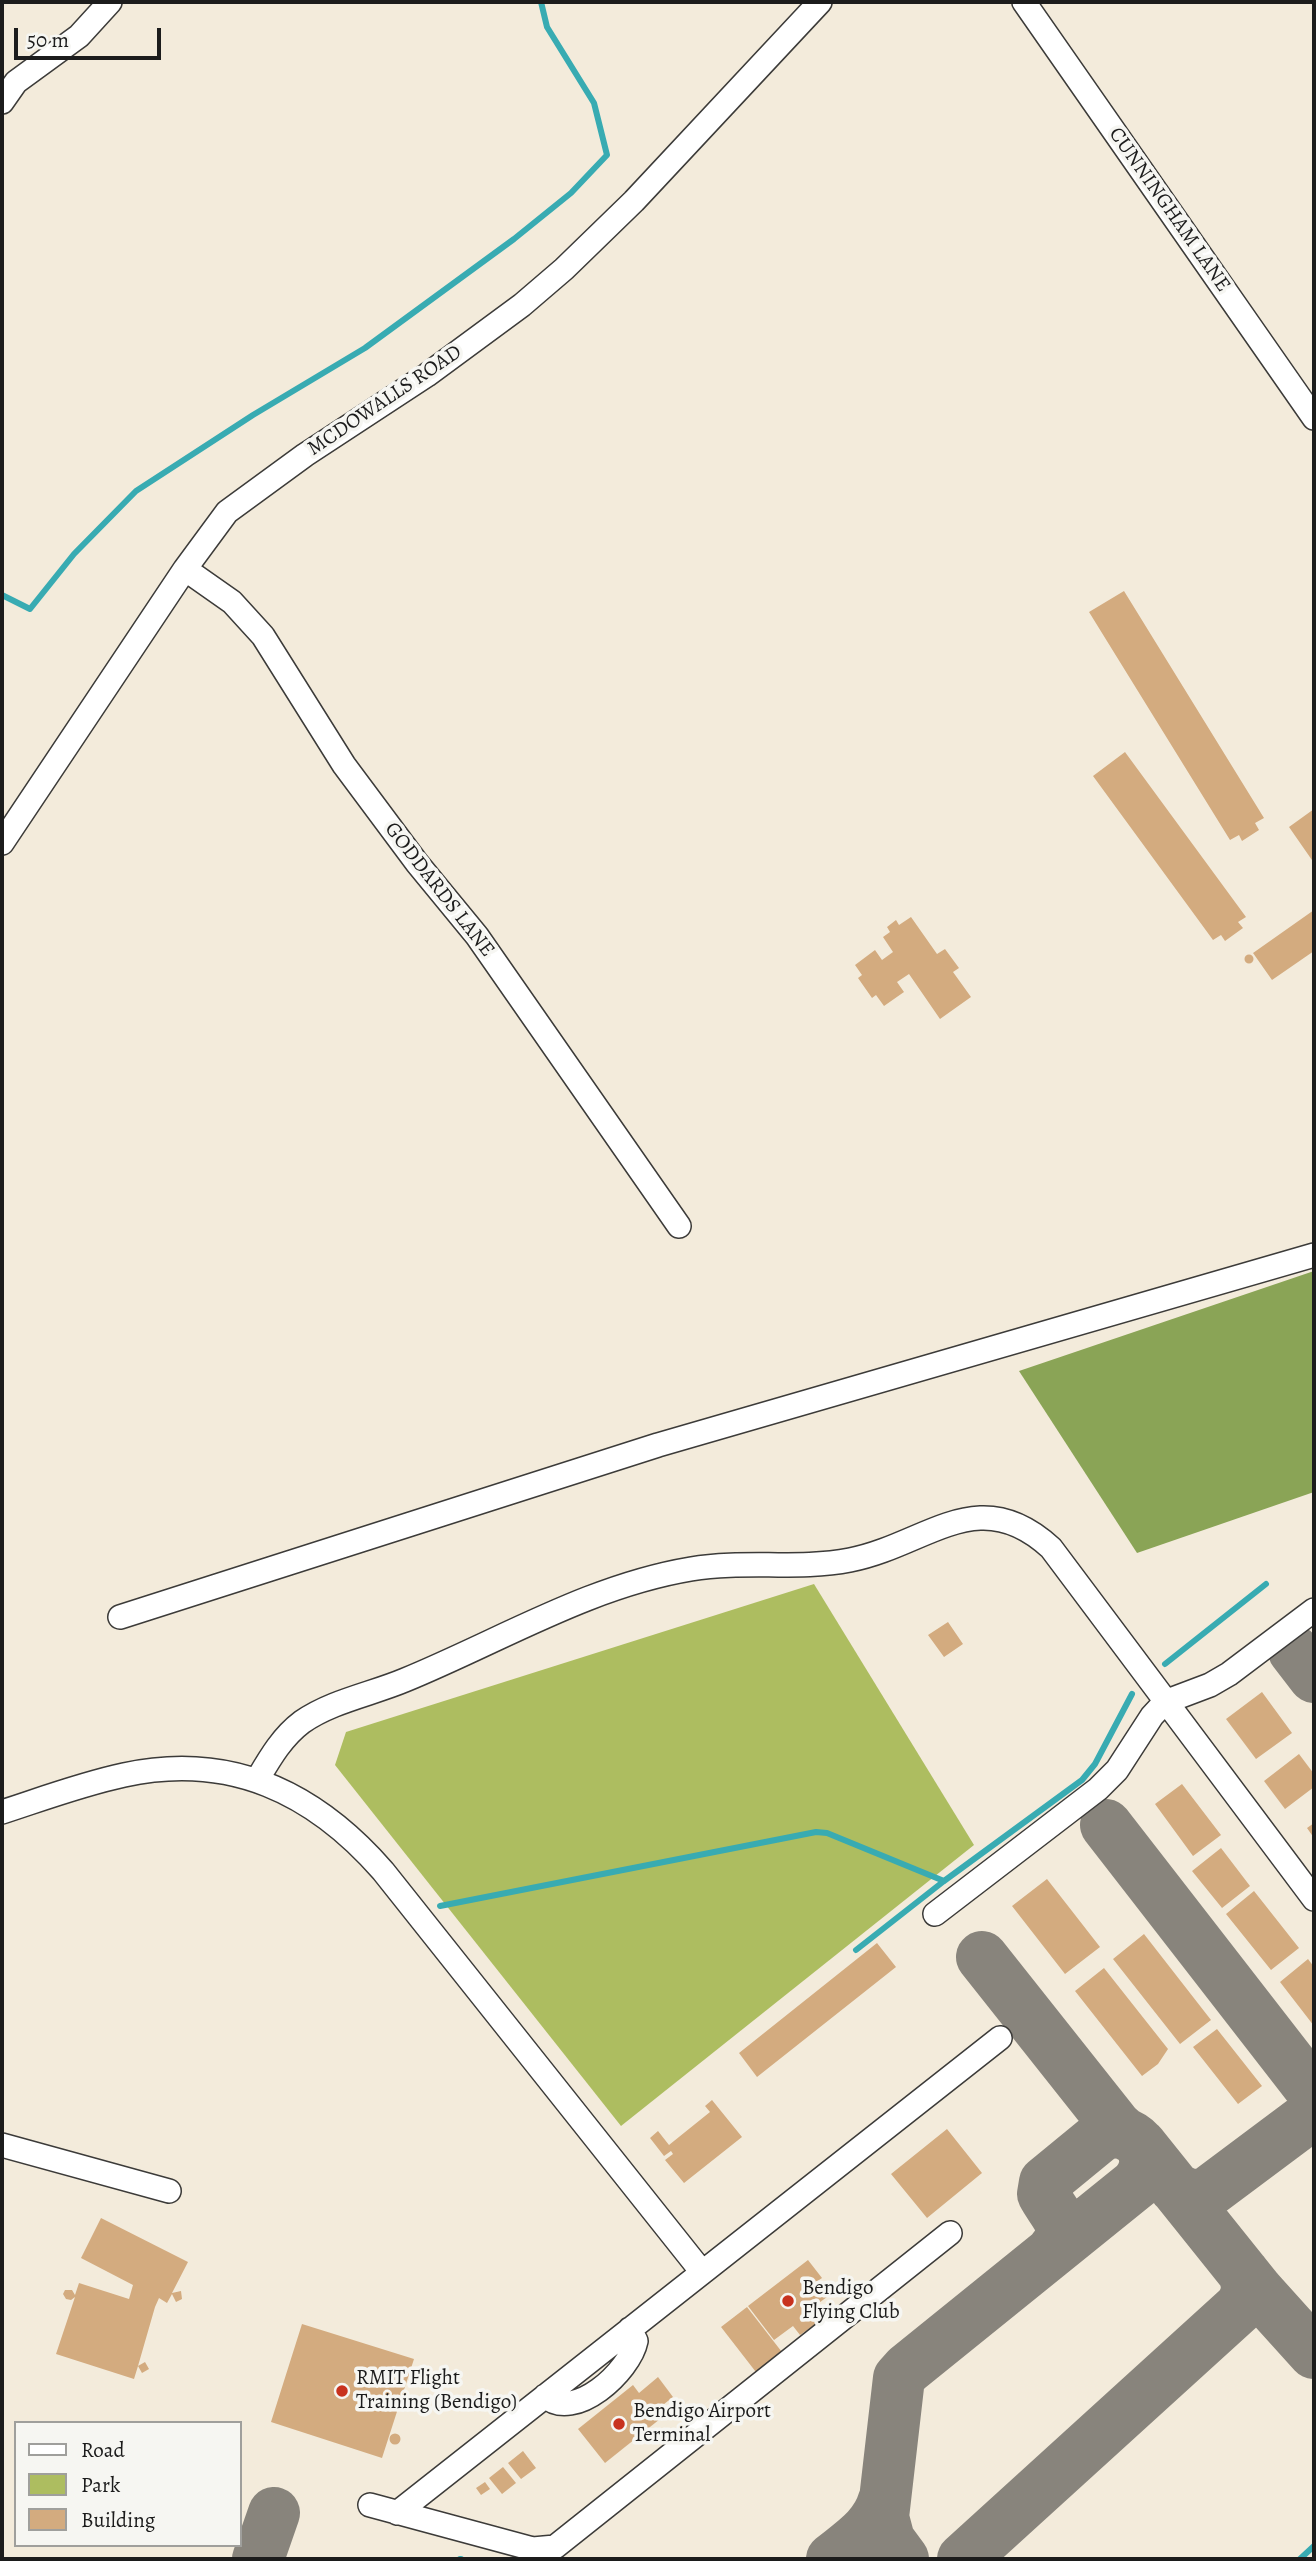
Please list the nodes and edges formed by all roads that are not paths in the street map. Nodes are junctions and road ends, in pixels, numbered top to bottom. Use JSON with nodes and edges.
{"nodes":[{"id":1,"x":110,"y":2,"type":"edge"},
{"id":2,"x":820,"y":2,"type":"edge"},
{"id":3,"x":1024,"y":2,"type":"edge"},
{"id":4,"x":2,"y":102,"type":"edge"},
{"id":5,"x":1314,"y":418,"type":"edge"},
{"id":6,"x":185,"y":569,"type":"junction"},
{"id":7,"x":2,"y":843,"type":"edge"},
{"id":8,"x":679,"y":1226,"type":"dead end"},
{"id":9,"x":1314,"y":1255,"type":"edge"},
{"id":10,"x":1314,"y":1610,"type":"edge"},
{"id":11,"x":120,"y":1617,"type":"dead end"},
{"id":12,"x":1166,"y":1702,"type":"junction"},
{"id":13,"x":257,"y":1780,"type":"junction"},
{"id":14,"x":2,"y":1812,"type":"edge"},
{"id":15,"x":1314,"y":1899,"type":"edge"},
{"id":16,"x":935,"y":1914,"type":"dead end"},
{"id":17,"x":1000,"y":2038,"type":"dead end"},
{"id":18,"x":2,"y":2145,"type":"edge"},
{"id":19,"x":169,"y":2191,"type":"dead end"},
{"id":20,"x":950,"y":2233,"type":"dead end"},
{"id":21,"x":702,"y":2272,"type":"junction"},
{"id":22,"x":370,"y":2505,"type":"dead end"},
{"id":23,"x":397,"y":2513,"type":"junction"}],
"edges":[{"from":1,"to":4,"type":"street"},
{"from":2,"to":6,"type":"street","name":"MCDOWALLS ROAD"},
{"from":3,"to":5,"type":"street","name":"CUNNINGHAM LANE"},
{"from":6,"to":7,"type":"street","name":"MCDOWALLS ROAD"},
{"from":6,"to":8,"type":"street","name":"GODDARDS LANE"},
{"from":9,"to":11,"type":"street"},
{"from":10,"to":12,"type":"street"},
{"from":12,"to":13,"type":"street"},
{"from":12,"to":15,"type":"street"},
{"from":12,"to":16,"type":"street"},
{"from":13,"to":14,"type":"street"},
{"from":13,"to":21,"type":"street"},
{"from":17,"to":21,"type":"street"},
{"from":18,"to":19,"type":"street"},
{"from":20,"to":23,"type":"street"},
{"from":21,"to":23,"type":"street"},
{"from":22,"to":23,"type":"street"}]}
